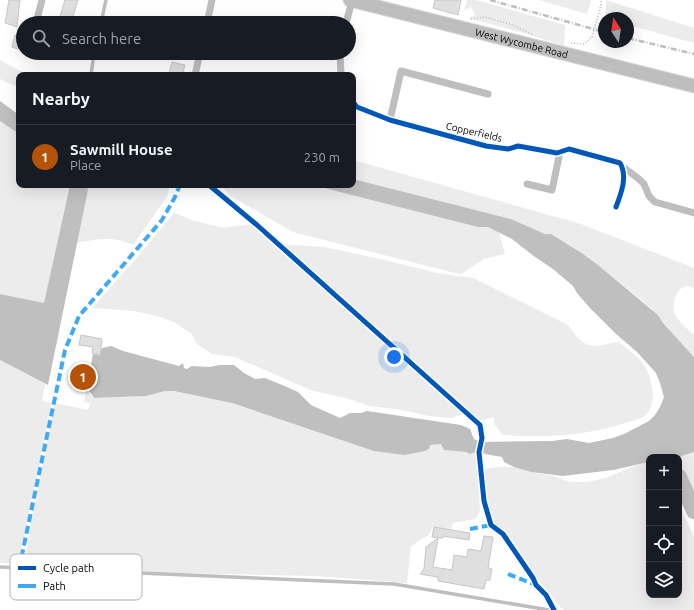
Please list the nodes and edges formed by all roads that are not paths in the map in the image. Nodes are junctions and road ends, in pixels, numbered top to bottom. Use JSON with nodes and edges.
{"nodes":[{"id":1,"x":42,"y":0,"type":"edge"},
{"id":2,"x":106,"y":0,"type":"edge"},
{"id":3,"x":212,"y":0,"type":"edge"},
{"id":4,"x":351,"y":0,"type":"edge"},
{"id":5,"x":38,"y":16,"type":"edge"},
{"id":6,"x":103,"y":16,"type":"edge"},
{"id":7,"x":209,"y":16,"type":"edge"},
{"id":8,"x":348,"y":16,"type":"edge"},
{"id":9,"x":93,"y":60,"type":"edge"},
{"id":10,"x":198,"y":60,"type":"edge"},
{"id":11,"x":340,"y":60,"type":"edge"},
{"id":12,"x":91,"y":72,"type":"edge"},
{"id":13,"x":196,"y":72,"type":"edge"},
{"id":14,"x":341,"y":72,"type":"edge"},
{"id":15,"x":694,"y":86,"type":"edge"},
{"id":16,"x":488,"y":94,"type":"dead end"},
{"id":17,"x":356,"y":105,"type":"edge"},
{"id":18,"x":390,"y":120,"type":"junction"},
{"id":19,"x":560,"y":152,"type":"junction"},
{"id":20,"x":623,"y":167,"type":"junction"},
{"id":21,"x":526,"y":184,"type":"dead end"},
{"id":22,"x":616,"y":207,"type":"dead end"},
{"id":23,"x":694,"y":213,"type":"edge"},
{"id":24,"x":0,"y":567,"type":"edge"},
{"id":25,"x":10,"y":567,"type":"edge"},
{"id":26,"x":142,"y":573,"type":"edge"},
{"id":27,"x":549,"y":610,"type":"edge"}],
"edges":[{"from":1,"to":5,"type":"street"},
{"from":2,"to":6,"type":"lane"},
{"from":3,"to":7,"type":"street"},
{"from":4,"to":8,"type":"street"},
{"from":4,"to":15,"type":"highway","name":"West Wycombe Road"},
{"from":9,"to":12,"type":"lane"},
{"from":10,"to":13,"type":"street"},
{"from":11,"to":14,"type":"street"},
{"from":16,"to":18,"type":"street"},
{"from":17,"to":18,"type":"street","name":"Copperfields"},
{"from":18,"to":19,"type":"street","name":"Copperfields"},
{"from":19,"to":20,"type":"street","name":"Copperfields"},
{"from":19,"to":21,"type":"street"},
{"from":20,"to":22,"type":"street"},
{"from":20,"to":23,"type":"street","name":"Copperfields"},
{"from":24,"to":25,"type":"lane"},
{"from":26,"to":27,"type":"lane"}]}
